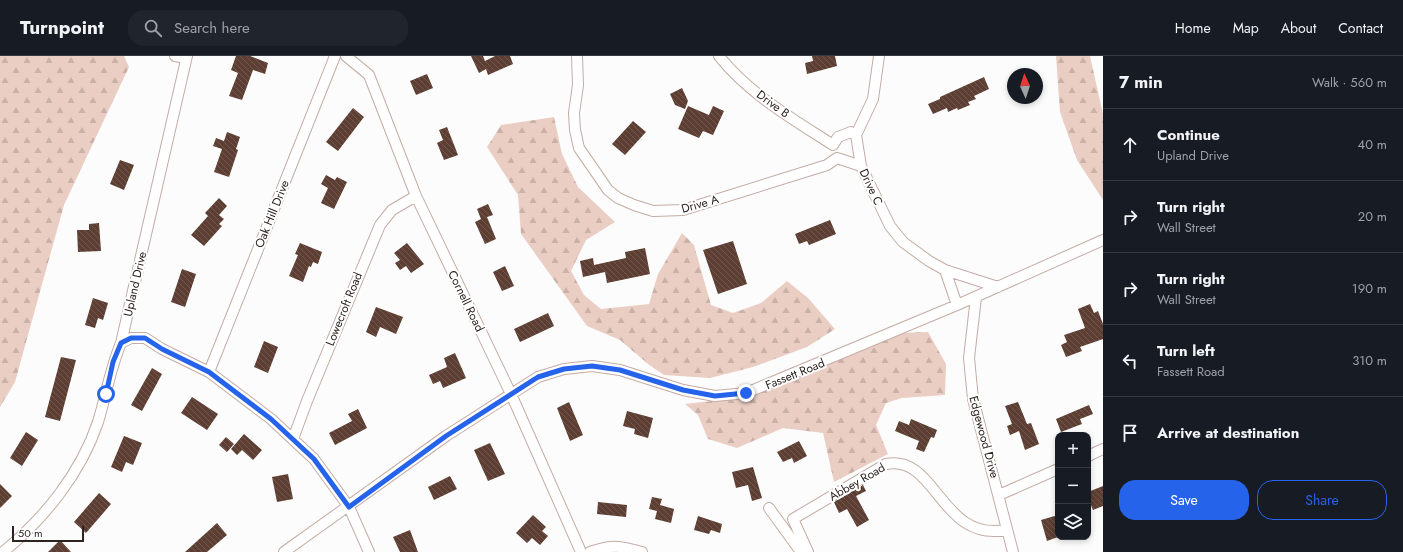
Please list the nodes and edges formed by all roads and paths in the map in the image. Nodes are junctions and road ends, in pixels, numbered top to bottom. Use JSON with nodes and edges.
{"nodes":[{"id":1,"x":175,"y":56,"type":"edge"},
{"id":2,"x":335,"y":56,"type":"edge"},
{"id":3,"x":346,"y":56,"type":"edge"},
{"id":4,"x":577,"y":56,"type":"edge"},
{"id":5,"x":719,"y":56,"type":"edge"},
{"id":6,"x":879,"y":56,"type":"edge"},
{"id":7,"x":186,"y":57,"type":"edge"},
{"id":8,"x":856,"y":135,"type":"junction"},
{"id":9,"x":833,"y":145,"type":"junction"},
{"id":10,"x":837,"y":158,"type":"junction"},
{"id":11,"x":861,"y":166,"type":"junction"},
{"id":12,"x":416,"y":196,"type":"junction"},
{"id":13,"x":1103,"y":242,"type":"edge"},
{"id":14,"x":945,"y":270,"type":"junction"},
{"id":15,"x":998,"y":287,"type":"junction"},
{"id":16,"x":976,"y":297,"type":"junction"},
{"id":17,"x":957,"y":305,"type":"junction"},
{"id":18,"x":121,"y":343,"type":"junction"},
{"id":19,"x":209,"y":372,"type":"junction"},
{"id":20,"x":511,"y":394,"type":"junction"},
{"id":21,"x":293,"y":439,"type":"junction"},
{"id":22,"x":1103,"y":449,"type":"edge"},
{"id":23,"x":1091,"y":455,"type":"edge"},
{"id":24,"x":1055,"y":470,"type":"edge"},
{"id":25,"x":999,"y":495,"type":"junction"},
{"id":26,"x":349,"y":507,"type":"junction"},
{"id":27,"x":769,"y":508,"type":"dead end"},
{"id":28,"x":1006,"y":530,"type":"junction"},
{"id":29,"x":3,"y":552,"type":"edge"},
{"id":30,"x":284,"y":552,"type":"edge"},
{"id":31,"x":369,"y":552,"type":"edge"},
{"id":32,"x":581,"y":552,"type":"edge"},
{"id":33,"x":590,"y":552,"type":"edge"},
{"id":34,"x":642,"y":552,"type":"edge"},
{"id":35,"x":801,"y":552,"type":"edge"},
{"id":36,"x":808,"y":552,"type":"edge"},
{"id":37,"x":1013,"y":552,"type":"edge"}],
"edges":[{"from":1,"to":7,"type":"street"},
{"from":2,"to":19,"type":"street","name":"Oak Hill Drive"},
{"from":3,"to":12,"type":"street","name":"Cornell Road"},
{"from":4,"to":10,"type":"street","name":"Drive A"},
{"from":5,"to":9,"type":"street","name":"Drive B"},
{"from":6,"to":8,"type":"street"},
{"from":7,"to":18,"type":"street","name":"Upland Drive"},
{"from":8,"to":9,"type":"street"},
{"from":8,"to":11,"type":"street","name":"Drive C"},
{"from":9,"to":10,"type":"street"},
{"from":10,"to":11,"type":"street"},
{"from":11,"to":14,"type":"street","name":"Drive C"},
{"from":12,"to":20,"type":"street","name":"Cornell Road"},
{"from":12,"to":21,"type":"street","name":"Lowecroft Road"},
{"from":13,"to":15,"type":"street","name":"Fassett Road"},
{"from":14,"to":15,"type":"street","name":"Drive C"},
{"from":14,"to":17,"type":"street"},
{"from":15,"to":16,"type":"street","name":"Fassett Road"},
{"from":16,"to":17,"type":"street","name":"Fassett Road"},
{"from":16,"to":25,"type":"street","name":"Edgewood Drive"},
{"from":17,"to":20,"type":"street","name":"Fassett Road"},
{"from":18,"to":19,"type":"street"},
{"from":18,"to":29,"type":"street","name":"Upland Drive"},
{"from":19,"to":21,"type":"street"},
{"from":20,"to":26,"type":"street","name":"Fassett Road"},
{"from":20,"to":32,"type":"street","name":"Cornell Road"},
{"from":21,"to":26,"type":"street"},
{"from":22,"to":23,"type":"street"},
{"from":24,"to":25,"type":"street"},
{"from":25,"to":28,"type":"street","name":"Edgewood Drive"},
{"from":26,"to":30,"type":"street","name":"Fassett Road"},
{"from":26,"to":31,"type":"street"},
{"from":27,"to":35,"type":"street"},
{"from":28,"to":36,"type":"street","name":"Abbey Road"},
{"from":28,"to":37,"type":"street","name":"Edgewood Drive"},
{"from":33,"to":34,"type":"street"}]}
